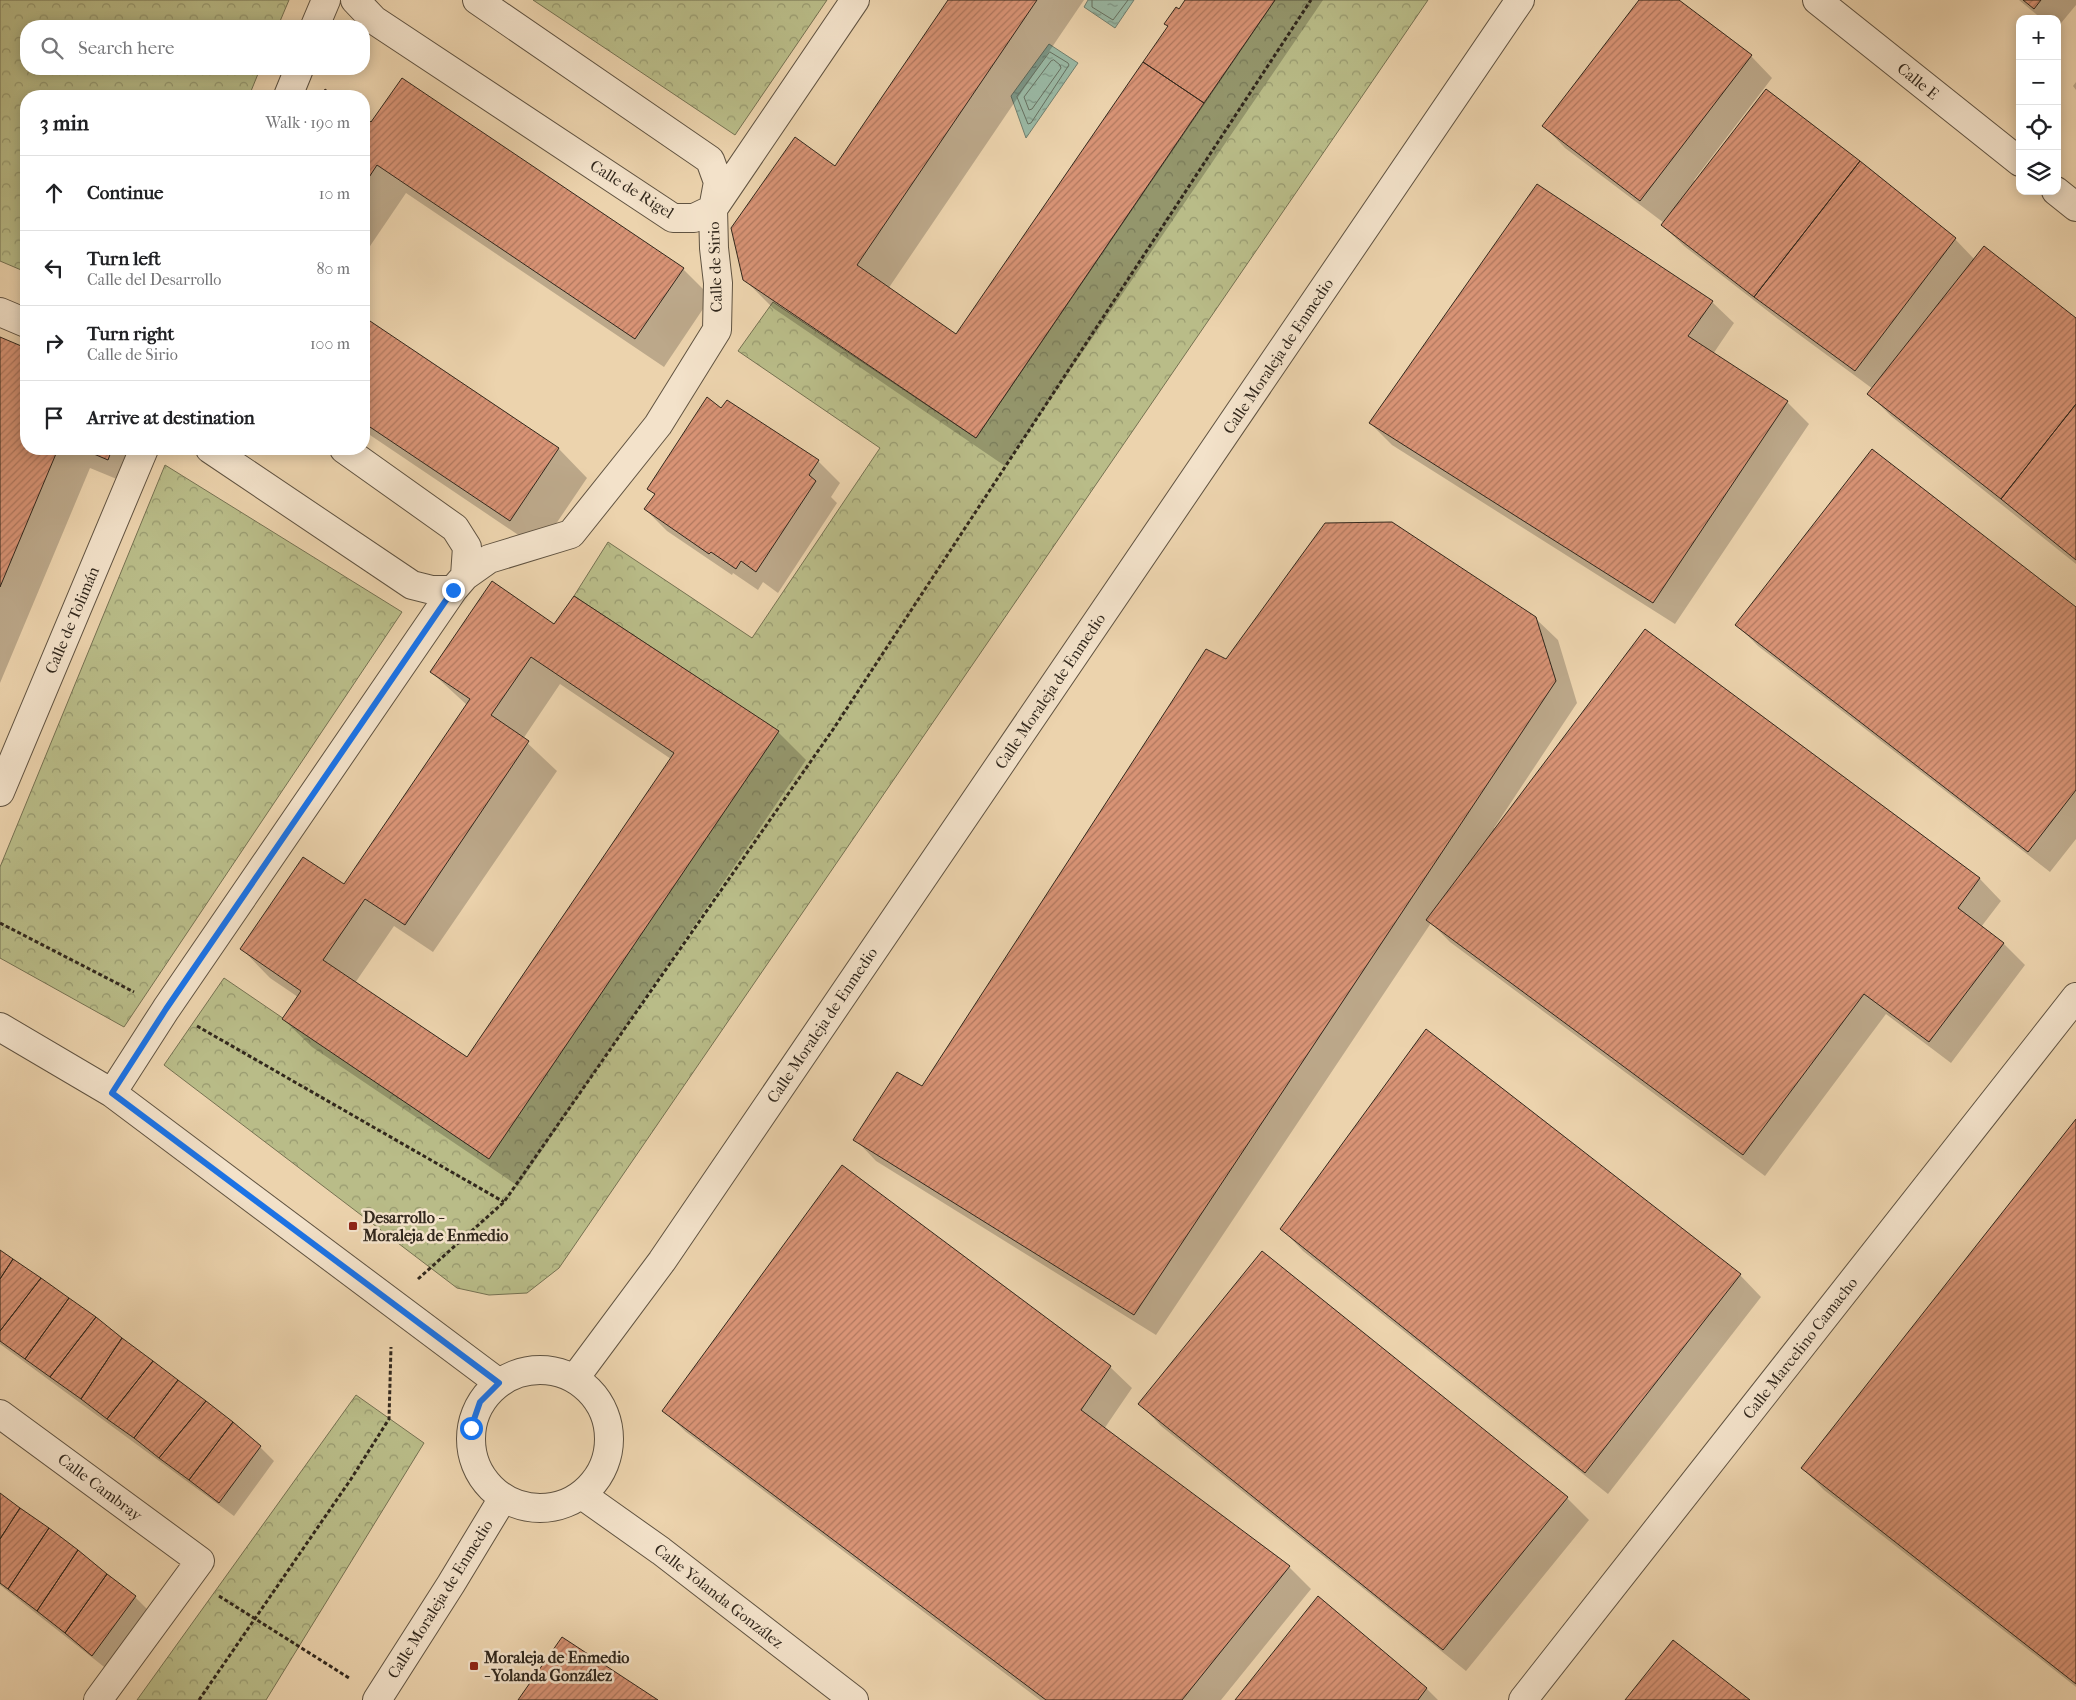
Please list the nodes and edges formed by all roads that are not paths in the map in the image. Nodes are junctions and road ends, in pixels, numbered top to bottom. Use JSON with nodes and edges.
{"nodes":[{"id":1,"x":326,"y":0,"type":"edge"},
{"id":2,"x":354,"y":0,"type":"edge"},
{"id":3,"x":477,"y":0,"type":"edge"},
{"id":4,"x":855,"y":0,"type":"edge"},
{"id":5,"x":1520,"y":0,"type":"edge"},
{"id":6,"x":1817,"y":0,"type":"edge"},
{"id":7,"x":318,"y":20,"type":"edge"},
{"id":8,"x":297,"y":75,"type":"edge"},
{"id":9,"x":290,"y":90,"type":"edge"},
{"id":10,"x":2016,"y":159,"type":"edge"},
{"id":11,"x":2061,"y":195,"type":"edge"},
{"id":12,"x":2076,"y":207,"type":"edge"},
{"id":13,"x":713,"y":209,"type":"junction"},
{"id":14,"x":0,"y":312,"type":"edge"},
{"id":15,"x":20,"y":320,"type":"edge"},
{"id":16,"x":141,"y":455,"type":"edge"},
{"id":17,"x":219,"y":455,"type":"edge"},
{"id":18,"x":352,"y":455,"type":"edge"},
{"id":19,"x":459,"y":583,"type":"junction"},
{"id":20,"x":0,"y":792,"type":"edge"},
{"id":21,"x":2076,"y":997,"type":"edge"},
{"id":22,"x":0,"y":1027,"type":"edge"},
{"id":23,"x":112,"y":1093,"type":"junction"},
{"id":24,"x":575,"y":1378,"type":"junction"},
{"id":25,"x":499,"y":1383,"type":"junction"},
{"id":26,"x":0,"y":1414,"type":"edge"},
{"id":27,"x":582,"y":1495,"type":"junction"},
{"id":28,"x":503,"y":1498,"type":"junction"},
{"id":29,"x":378,"y":1698,"type":"edge"},
{"id":30,"x":98,"y":1700,"type":"edge"},
{"id":31,"x":854,"y":1700,"type":"edge"},
{"id":32,"x":1523,"y":1700,"type":"edge"}],
"edges":[{"from":1,"to":7,"type":"street"},
{"from":2,"to":13,"type":"street","name":"Calle de Rigel"},
{"from":3,"to":13,"type":"street"},
{"from":4,"to":13,"type":"street","name":"Calle de Sirio"},
{"from":5,"to":24,"type":"street","name":"Calle Moraleja de Enmedio"},
{"from":6,"to":10,"type":"street","name":"Calle E"},
{"from":8,"to":9,"type":"street"},
{"from":11,"to":12,"type":"street"},
{"from":13,"to":19,"type":"street","name":"Calle de Sirio"},
{"from":14,"to":15,"type":"street"},
{"from":16,"to":20,"type":"street","name":"Calle de Tolimán"},
{"from":17,"to":19,"type":"street"},
{"from":18,"to":19,"type":"street"},
{"from":19,"to":23,"type":"street","name":"Calle de Sirio"},
{"from":21,"to":32,"type":"street","name":"Calle Marcelino Camacho"},
{"from":22,"to":23,"type":"street"},
{"from":23,"to":25,"type":"street"},
{"from":24,"to":25,"type":"street"},
{"from":24,"to":27,"type":"street"},
{"from":25,"to":28,"type":"street"},
{"from":26,"to":30,"type":"street","name":"Calle Cambray"},
{"from":27,"to":28,"type":"street"},
{"from":27,"to":31,"type":"street","name":"Calle Yolanda González"},
{"from":28,"to":29,"type":"street","name":"Calle Moraleja de Enmedio"}]}
